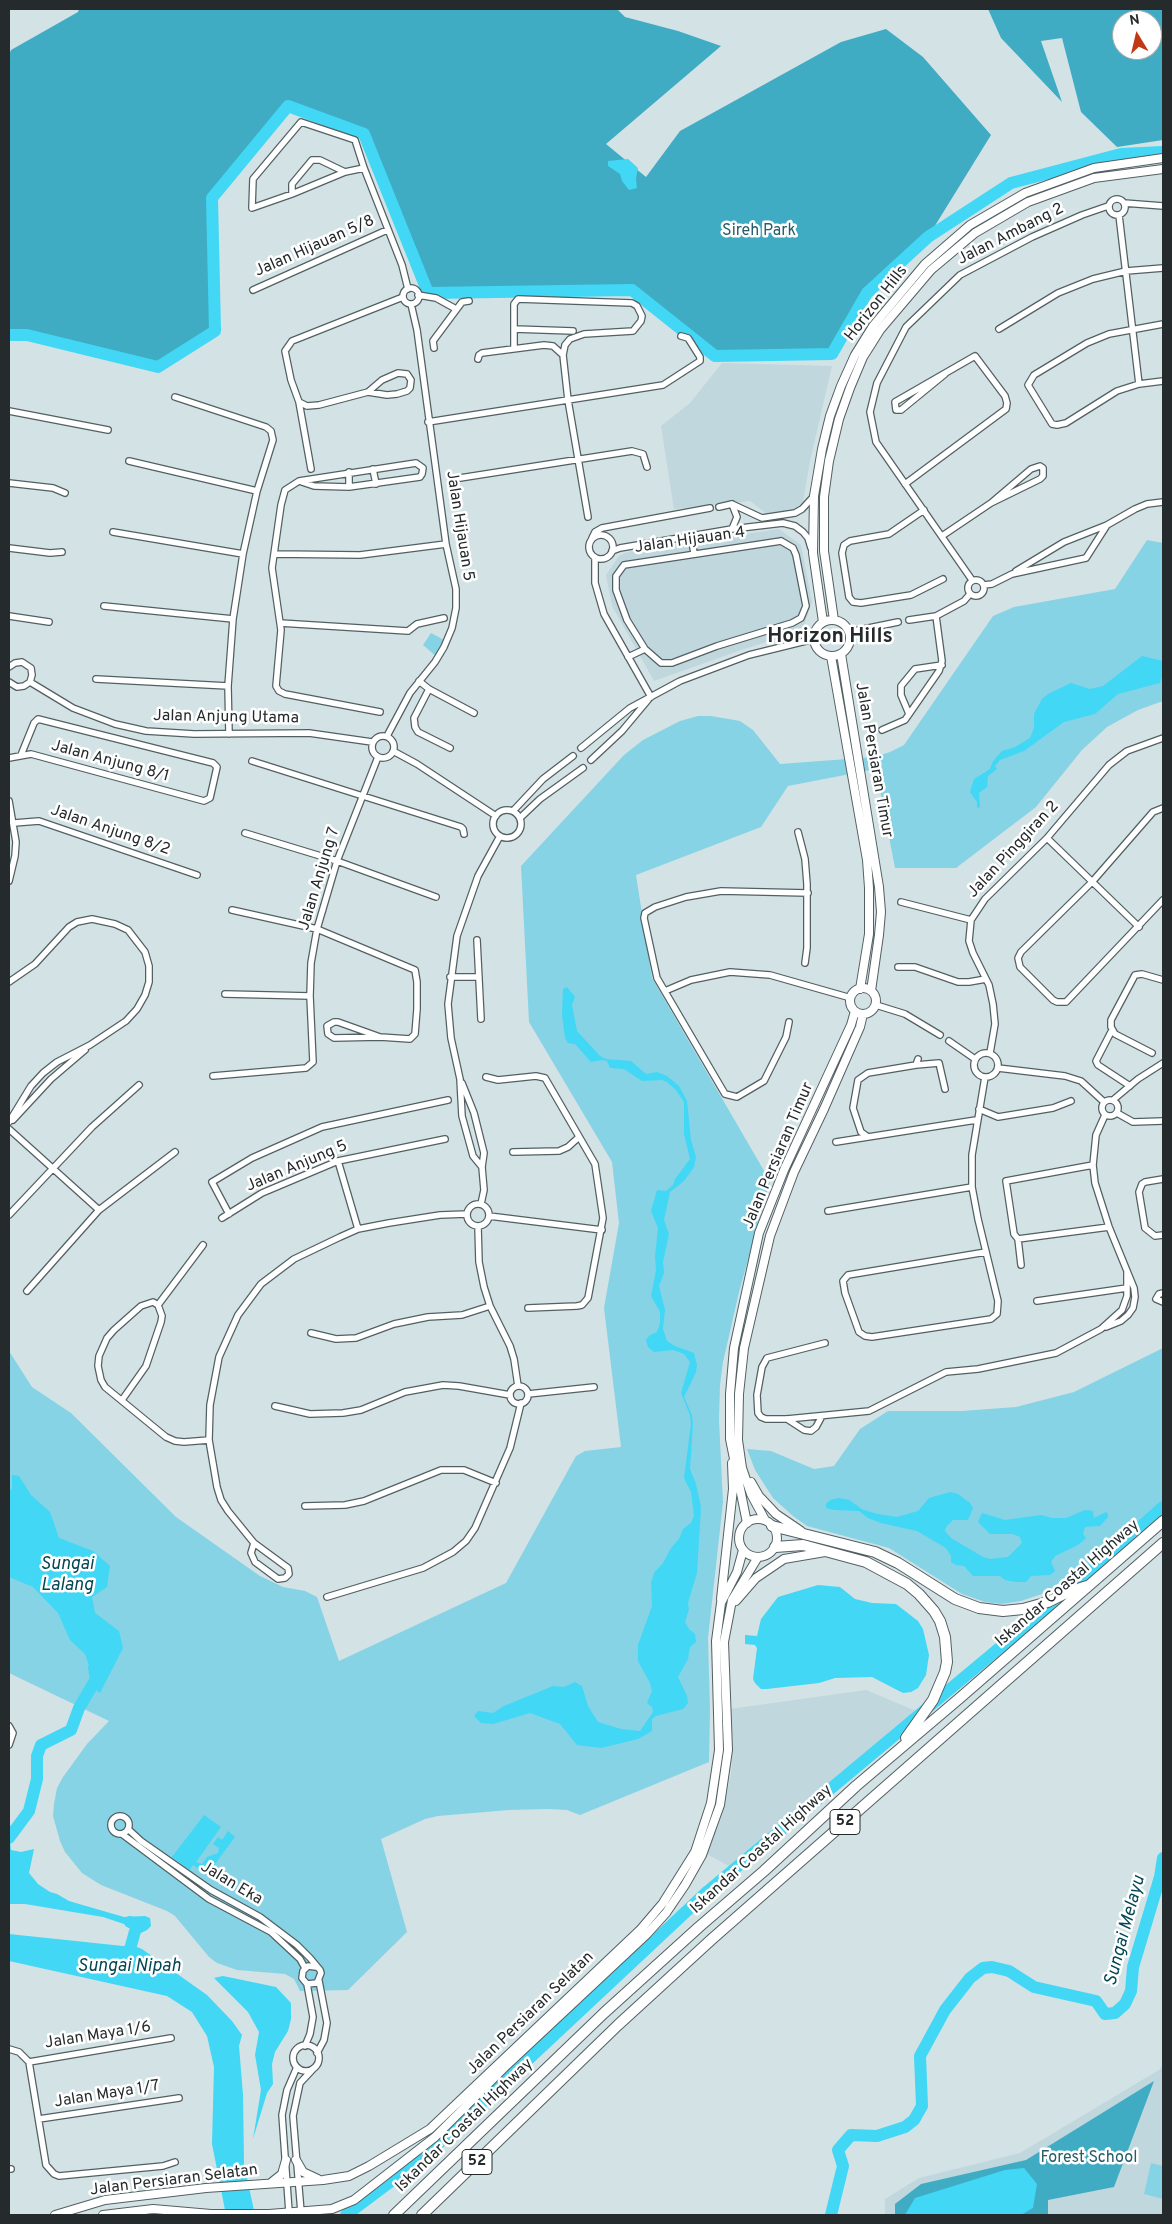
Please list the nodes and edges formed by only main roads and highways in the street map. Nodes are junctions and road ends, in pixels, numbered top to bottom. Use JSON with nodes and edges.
{"nodes":[{"id":1,"x":1163,"y":1521,"type":"edge"},
{"id":2,"x":768,"y":1523,"type":"road end"},
{"id":3,"x":1163,"y":1543,"type":"edge"},
{"id":4,"x":775,"y":1547,"type":"road end"},
{"id":5,"x":1090,"y":1585,"type":"junction"},
{"id":6,"x":895,"y":1752,"type":"junction"},
{"id":7,"x":394,"y":2215,"type":"edge"},
{"id":8,"x":422,"y":2215,"type":"edge"}],
"edges":[{"from":1,"to":5,"type":"highway","name":"Iskandar Coastal Highway","number":"52"},
{"from":2,"to":5,"type":"highway"},
{"from":3,"to":8,"type":"highway","name":"Iskandar Coastal Highway","number":"52"},
{"from":4,"to":6,"type":"highway"},
{"from":5,"to":6,"type":"highway","name":"Iskandar Coastal Highway","number":"52"},
{"from":6,"to":7,"type":"highway","name":"Iskandar Coastal Highway","number":"52"}]}
